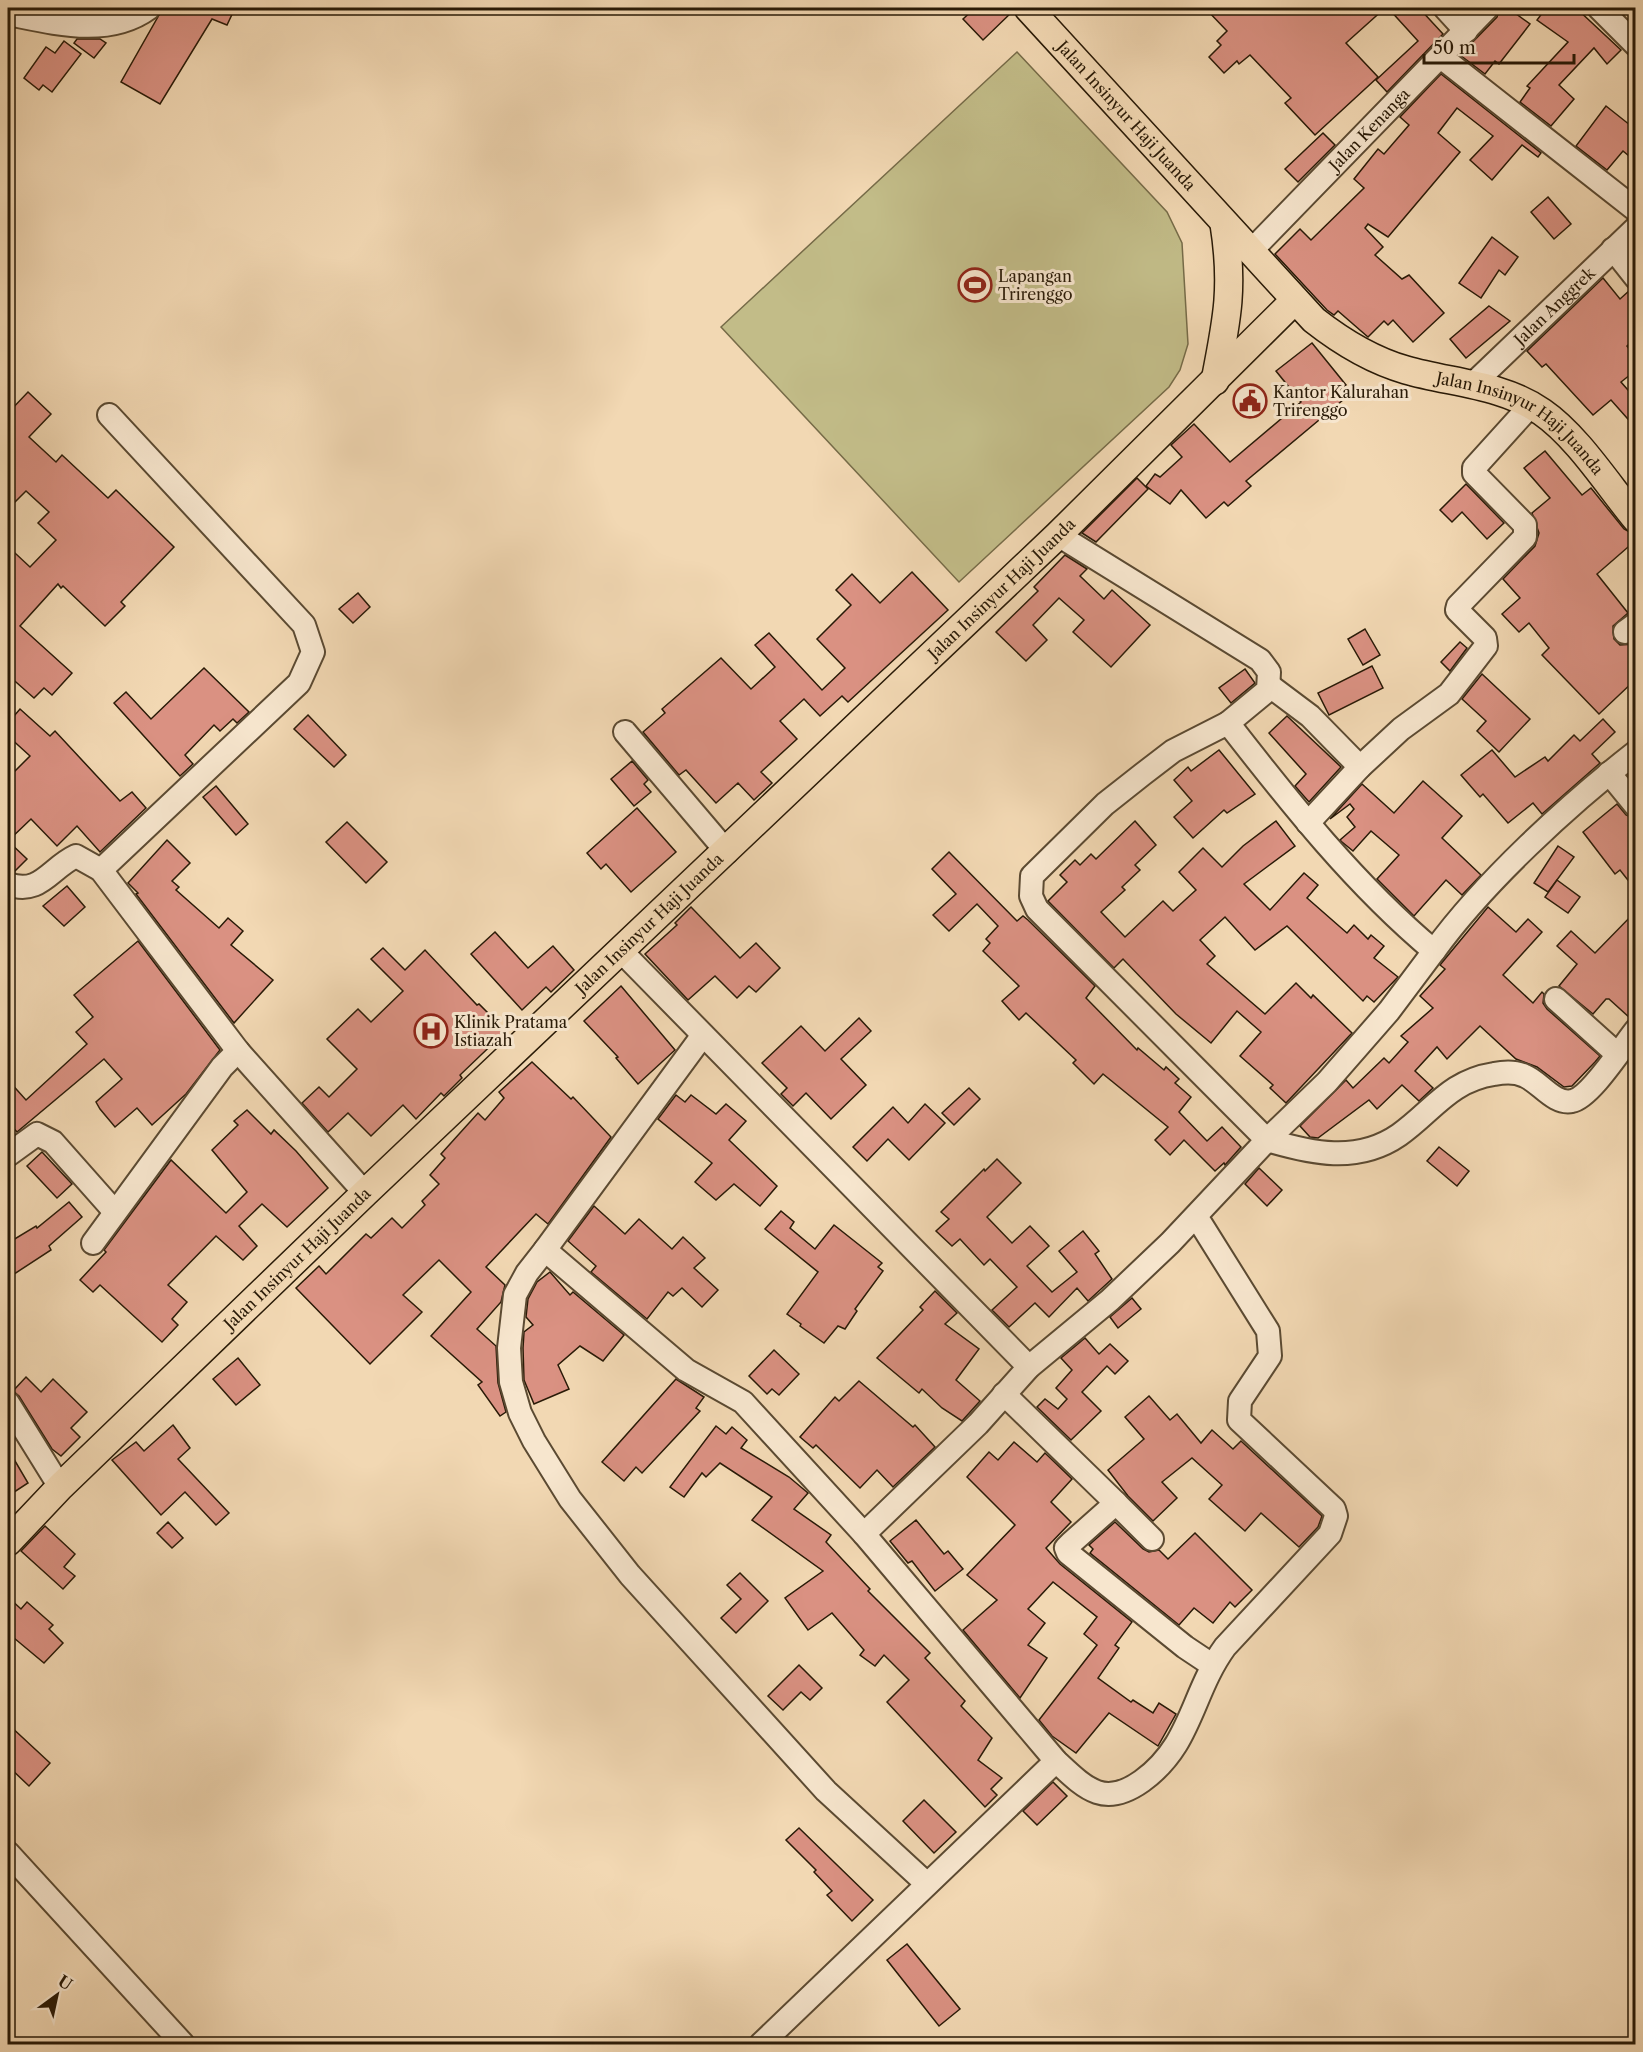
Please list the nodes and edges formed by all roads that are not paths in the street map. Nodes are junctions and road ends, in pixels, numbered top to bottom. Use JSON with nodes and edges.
{"nodes":[{"id":1,"x":12,"y":8,"type":"edge"},
{"id":2,"x":149,"y":8,"type":"edge"},
{"id":3,"x":1445,"y":8,"type":"edge"},
{"id":4,"x":1487,"y":8,"type":"edge"},
{"id":5,"x":1599,"y":8,"type":"edge"},
{"id":6,"x":1034,"y":10,"type":"edge"},
{"id":7,"x":8,"y":14,"type":"edge"},
{"id":8,"x":1466,"y":31,"type":"junction"},
{"id":9,"x":1635,"y":45,"type":"edge"},
{"id":10,"x":1441,"y":57,"type":"junction"},
{"id":11,"x":1635,"y":210,"type":"edge"},
{"id":12,"x":1224,"y":224,"type":"junction"},
{"id":13,"x":1635,"y":228,"type":"edge"},
{"id":14,"x":1613,"y":249,"type":"junction"},
{"id":15,"x":1250,"y":252,"type":"junction"},
{"id":16,"x":1635,"y":278,"type":"edge"},
{"id":17,"x":1295,"y":300,"type":"junction"},
{"id":18,"x":1215,"y":381,"type":"junction"},
{"id":19,"x":1472,"y":385,"type":"junction"},
{"id":20,"x":1530,"y":405,"type":"junction"},
{"id":21,"x":110,"y":415,"type":"dead end"},
{"id":22,"x":1635,"y":519,"type":"edge"},
{"id":23,"x":1058,"y":535,"type":"junction"},
{"id":24,"x":1270,"y":686,"type":"junction"},
{"id":25,"x":1228,"y":723,"type":"junction"},
{"id":26,"x":625,"y":732,"type":"dead end"},
{"id":27,"x":1635,"y":752,"type":"edge"},
{"id":28,"x":1360,"y":767,"type":"junction"},
{"id":29,"x":1609,"y":773,"type":"junction"},
{"id":30,"x":1635,"y":806,"type":"edge"},
{"id":31,"x":1308,"y":823,"type":"junction"},
{"id":32,"x":727,"y":852,"type":"junction"},
{"id":33,"x":101,"y":870,"type":"junction"},
{"id":34,"x":8,"y":884,"type":"edge"},
{"id":35,"x":1434,"y":951,"type":"junction"},
{"id":36,"x":622,"y":952,"type":"junction"},
{"id":37,"x":1556,"y":999,"type":"dead end"},
{"id":38,"x":1635,"y":1030,"type":"edge"},
{"id":39,"x":703,"y":1035,"type":"junction"},
{"id":40,"x":238,"y":1051,"type":"junction"},
{"id":41,"x":1617,"y":1054,"type":"junction"},
{"id":42,"x":1267,"y":1140,"type":"junction"},
{"id":43,"x":8,"y":1155,"type":"edge"},
{"id":44,"x":365,"y":1194,"type":"junction"},
{"id":45,"x":115,"y":1212,"type":"junction"},
{"id":46,"x":1196,"y":1216,"type":"junction"},
{"id":47,"x":93,"y":1244,"type":"dead end"},
{"id":48,"x":545,"y":1250,"type":"junction"},
{"id":49,"x":1029,"y":1368,"type":"junction"},
{"id":50,"x":1004,"y":1394,"type":"junction"},
{"id":51,"x":8,"y":1403,"type":"edge"},
{"id":52,"x":60,"y":1487,"type":"junction"},
{"id":53,"x":1116,"y":1503,"type":"junction"},
{"id":54,"x":864,"y":1534,"type":"junction"},
{"id":55,"x":1152,"y":1539,"type":"dead end"},
{"id":56,"x":8,"y":1542,"type":"edge"},
{"id":57,"x":1212,"y":1665,"type":"junction"},
{"id":58,"x":1056,"y":1761,"type":"junction"},
{"id":59,"x":8,"y":1853,"type":"edge"},
{"id":60,"x":927,"y":1884,"type":"junction"},
{"id":61,"x":183,"y":2044,"type":"edge"},
{"id":62,"x":761,"y":2044,"type":"edge"}],
"edges":[{"from":1,"to":7,"type":"street"},
{"from":2,"to":7,"type":"street"},
{"from":3,"to":8,"type":"street"},
{"from":4,"to":8,"type":"street","name":"Jalan Kenanga"},
{"from":5,"to":9,"type":"street"},
{"from":6,"to":12,"type":"main road","name":"Jalan Insinyur Haji Juanda"},
{"from":8,"to":10,"type":"street","name":"Jalan Kenanga"},
{"from":10,"to":11,"type":"street"},
{"from":10,"to":15,"type":"street","name":"Jalan Kenanga"},
{"from":12,"to":15,"type":"main road","name":"Jalan Insinyur Haji Juanda"},
{"from":12,"to":18,"type":"main road"},
{"from":13,"to":14,"type":"street","name":"Jalan Anggrek"},
{"from":14,"to":16,"type":"street"},
{"from":14,"to":19,"type":"street","name":"Jalan Anggrek"},
{"from":15,"to":17,"type":"main road","name":"Jalan Insinyur Haji Juanda"},
{"from":17,"to":18,"type":"main road","name":"Jalan Insinyur Haji Juanda"},
{"from":17,"to":19,"type":"main road","name":"Jalan Insinyur Haji Juanda"},
{"from":18,"to":23,"type":"main road","name":"Jalan Insinyur Haji Juanda"},
{"from":19,"to":20,"type":"main road","name":"Jalan Insinyur Haji Juanda"},
{"from":20,"to":22,"type":"main road","name":"Jalan Insinyur Haji Juanda"},
{"from":20,"to":28,"type":"street"},
{"from":21,"to":33,"type":"street"},
{"from":23,"to":24,"type":"street"},
{"from":23,"to":32,"type":"main road","name":"Jalan Insinyur Haji Juanda"},
{"from":24,"to":25,"type":"street"},
{"from":24,"to":28,"type":"street"},
{"from":25,"to":31,"type":"street"},
{"from":25,"to":42,"type":"street"},
{"from":26,"to":32,"type":"street"},
{"from":27,"to":29,"type":"street"},
{"from":28,"to":31,"type":"street"},
{"from":29,"to":30,"type":"street"},
{"from":29,"to":35,"type":"street"},
{"from":31,"to":35,"type":"street"},
{"from":32,"to":36,"type":"main road","name":"Jalan Insinyur Haji Juanda"},
{"from":33,"to":34,"type":"street"},
{"from":33,"to":40,"type":"street"},
{"from":35,"to":42,"type":"street"},
{"from":36,"to":39,"type":"street"},
{"from":36,"to":44,"type":"main road","name":"Jalan Insinyur Haji Juanda"},
{"from":37,"to":41,"type":"street"},
{"from":38,"to":41,"type":"street"},
{"from":39,"to":48,"type":"street"},
{"from":39,"to":49,"type":"street"},
{"from":40,"to":44,"type":"street"},
{"from":40,"to":45,"type":"street"},
{"from":41,"to":42,"type":"street"},
{"from":42,"to":46,"type":"street"},
{"from":43,"to":45,"type":"street"},
{"from":44,"to":52,"type":"main road","name":"Jalan Insinyur Haji Juanda"},
{"from":45,"to":47,"type":"street"},
{"from":46,"to":49,"type":"street"},
{"from":46,"to":57,"type":"street"},
{"from":48,"to":54,"type":"street"},
{"from":48,"to":60,"type":"street"},
{"from":49,"to":50,"type":"street"},
{"from":50,"to":53,"type":"street"},
{"from":50,"to":54,"type":"street"},
{"from":51,"to":52,"type":"street"},
{"from":52,"to":56,"type":"main road","name":"Jalan Insinyur Haji Juanda"},
{"from":53,"to":55,"type":"street"},
{"from":53,"to":57,"type":"street"},
{"from":54,"to":58,"type":"street"},
{"from":57,"to":58,"type":"street"},
{"from":58,"to":60,"type":"street"},
{"from":59,"to":61,"type":"street"},
{"from":60,"to":62,"type":"street"}]}
